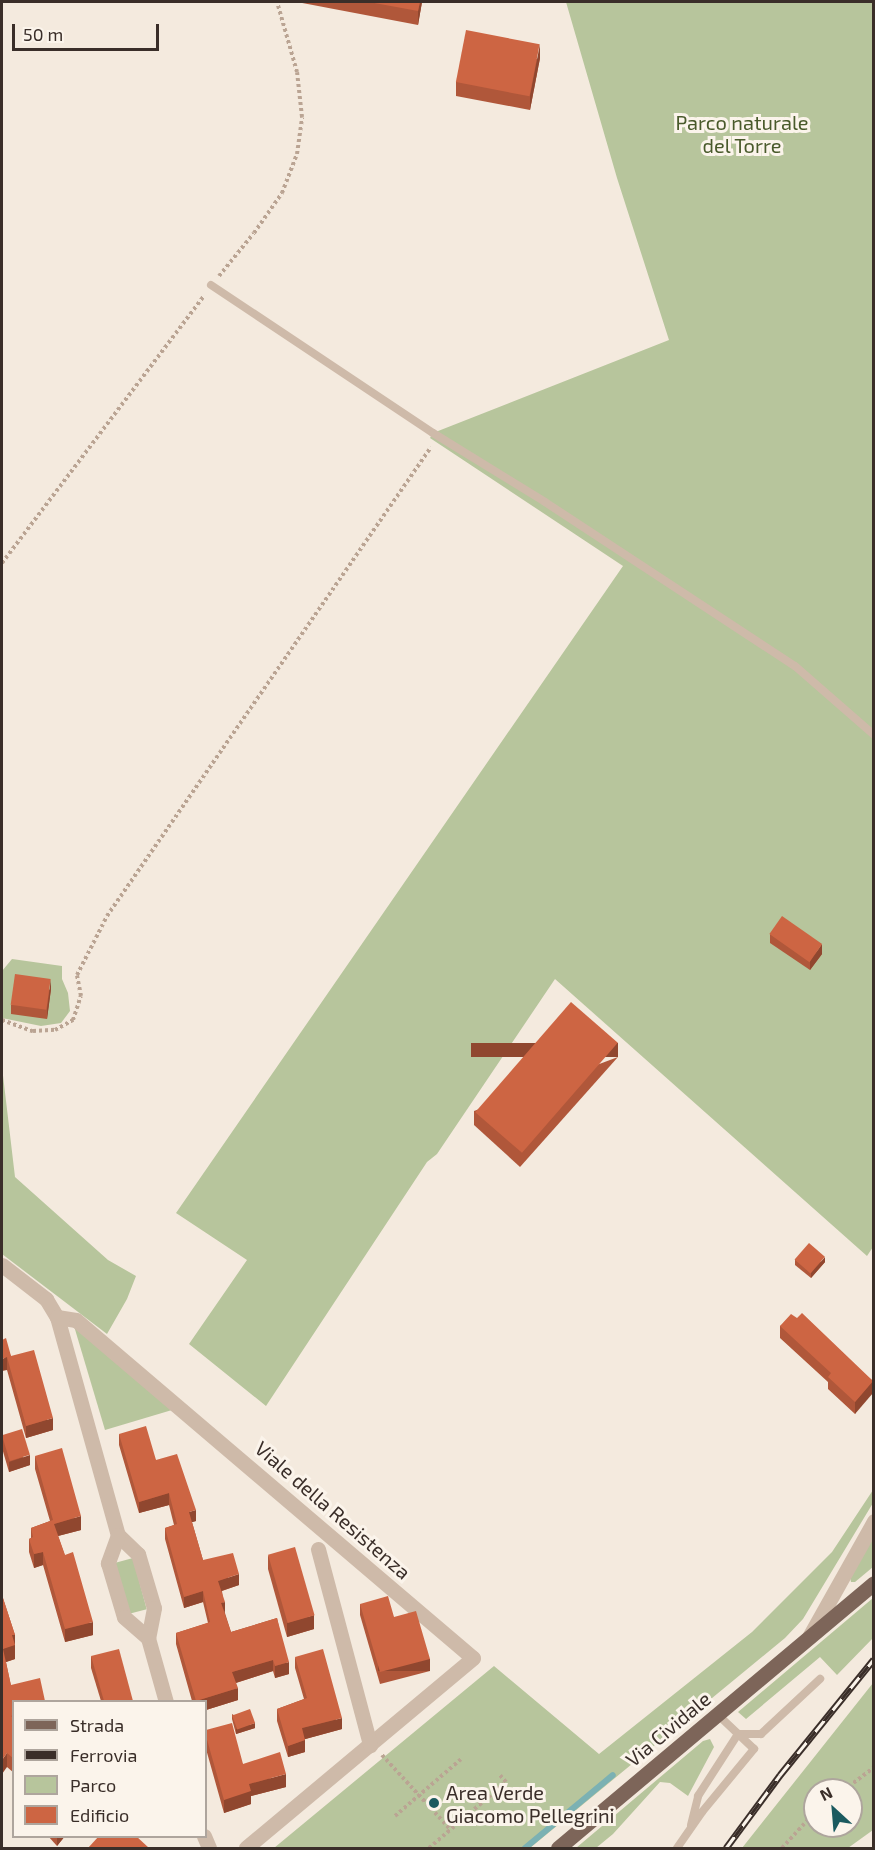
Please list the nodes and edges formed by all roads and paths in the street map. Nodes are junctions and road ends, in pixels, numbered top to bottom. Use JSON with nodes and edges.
{"nodes":[{"id":1,"x":277,"y":2,"type":"edge"},
{"id":2,"x":212,"y":285,"type":"junction"},
{"id":3,"x":439,"y":436,"type":"junction"},
{"id":4,"x":2,"y":563,"type":"edge"},
{"id":5,"x":873,"y":735,"type":"edge"},
{"id":6,"x":2,"y":1020,"type":"edge"},
{"id":7,"x":2,"y":1265,"type":"edge"},
{"id":8,"x":57,"y":1317,"type":"junction"},
{"id":9,"x":873,"y":1521,"type":"edge"},
{"id":10,"x":118,"y":1535,"type":"junction"},
{"id":11,"x":318,"y":1549,"type":"dead end"},
{"id":12,"x":873,"y":1582,"type":"edge"},
{"id":13,"x":148,"y":1638,"type":"junction"},
{"id":14,"x":806,"y":1642,"type":"junction"},
{"id":15,"x":820,"y":1679,"type":"dead end"},
{"id":16,"x":166,"y":1700,"type":"edge"},
{"id":17,"x":717,"y":1715,"type":"junction"},
{"id":18,"x":738,"y":1734,"type":"junction"},
{"id":19,"x":370,"y":1745,"type":"junction"},
{"id":20,"x":462,"y":1759,"type":"dead end"},
{"id":21,"x":873,"y":1767,"type":"edge"},
{"id":22,"x":500,"y":1775,"type":"dead end"},
{"id":23,"x":859,"y":1778,"type":"edge"},
{"id":24,"x":420,"y":1795,"type":"junction"},
{"id":25,"x":395,"y":1816,"type":"dead end"},
{"id":26,"x":803,"y":1825,"type":"edge"},
{"id":27,"x":690,"y":1829,"type":"junction"},
{"id":28,"x":451,"y":1830,"type":"junction"},
{"id":29,"x":246,"y":1848,"type":"edge"},
{"id":30,"x":429,"y":1848,"type":"edge"},
{"id":31,"x":558,"y":1848,"type":"edge"},
{"id":32,"x":677,"y":1848,"type":"edge"},
{"id":33,"x":782,"y":1848,"type":"edge"}],
"edges":[{"from":1,"to":2,"type":"path"},
{"from":2,"to":3,"type":"lane"},
{"from":2,"to":4,"type":"path"},
{"from":3,"to":5,"type":"lane"},
{"from":3,"to":6,"type":"path"},
{"from":7,"to":8,"type":"street"},
{"from":8,"to":10,"type":"street"},
{"from":8,"to":19,"type":"street","name":"Viale della Resistenza"},
{"from":9,"to":14,"type":"street","name":"Via Cividale"},
{"from":10,"to":13,"type":"street"},
{"from":10,"to":13,"type":"street"},
{"from":11,"to":19,"type":"street","name":"Viale della Resistenza"},
{"from":12,"to":14,"type":"main road","name":"Via Cividale"},
{"from":13,"to":16,"type":"street"},
{"from":14,"to":17,"type":"main road","name":"Via Cividale"},
{"from":15,"to":18,"type":"lane"},
{"from":17,"to":18,"type":"lane"},
{"from":17,"to":31,"type":"main road","name":"Via Cividale"},
{"from":18,"to":27,"type":"lane"},
{"from":18,"to":27,"type":"lane"},
{"from":19,"to":24,"type":"path"},
{"from":19,"to":29,"type":"street","name":"Viale della Resistenza"},
{"from":20,"to":24,"type":"path"},
{"from":21,"to":23,"type":"path"},
{"from":22,"to":28,"type":"path"},
{"from":24,"to":25,"type":"path"},
{"from":24,"to":28,"type":"path"},
{"from":26,"to":33,"type":"path"},
{"from":27,"to":32,"type":"lane"},
{"from":28,"to":30,"type":"path"}]}
